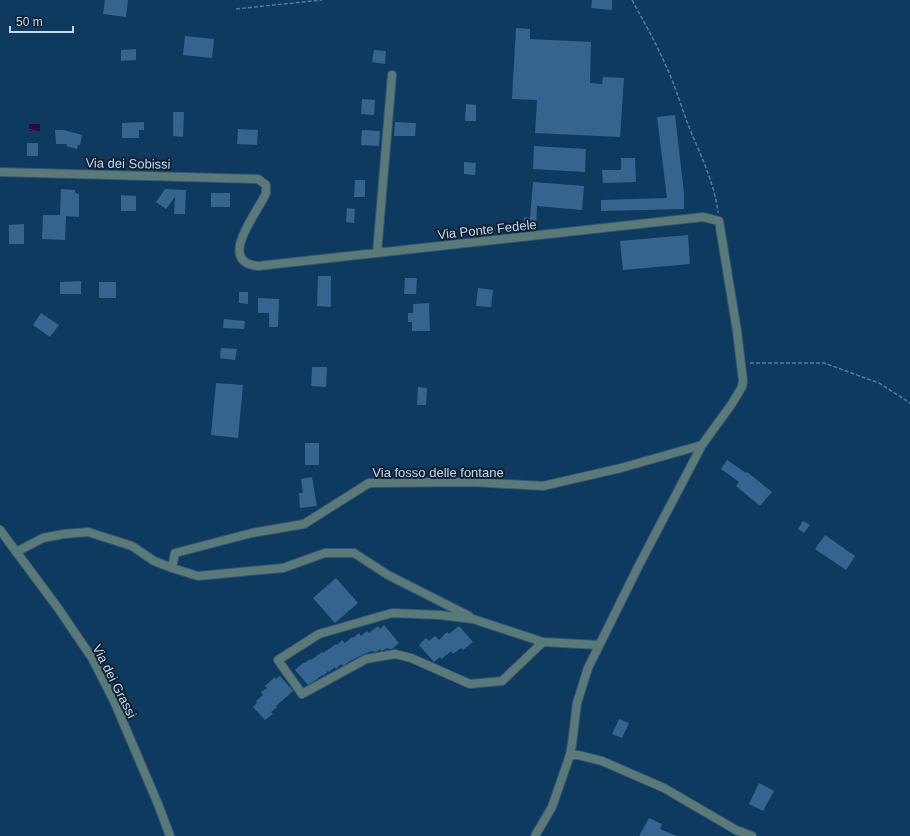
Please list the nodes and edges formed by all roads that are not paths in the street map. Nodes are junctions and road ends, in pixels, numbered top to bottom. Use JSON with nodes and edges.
{"nodes":[{"id":1,"x":392,"y":75,"type":"dead end"},
{"id":2,"x":0,"y":172,"type":"edge"},
{"id":3,"x":377,"y":253,"type":"junction"},
{"id":4,"x":258,"y":266,"type":"joint"},
{"id":5,"x":702,"y":445,"type":"junction"},
{"id":6,"x":0,"y":530,"type":"edge"},
{"id":7,"x":16,"y":552,"type":"junction"},
{"id":8,"x":172,"y":568,"type":"junction"},
{"id":9,"x":473,"y":618,"type":"junction"},
{"id":10,"x":543,"y":642,"type":"junction"},
{"id":11,"x":599,"y":645,"type":"junction"},
{"id":12,"x":570,"y":755,"type":"junction"},
{"id":13,"x":170,"y":836,"type":"edge"},
{"id":14,"x":535,"y":836,"type":"edge"},
{"id":15,"x":752,"y":836,"type":"edge"}],
"edges":[{"from":1,"to":3,"type":"street"},
{"from":2,"to":4,"type":"street","name":"Via dei Sobissi"},
{"from":3,"to":4,"type":"street","name":"Via Ponte Fedele"},
{"from":3,"to":5,"type":"street","name":"Via Ponte Fedele"},
{"from":5,"to":8,"type":"street","name":"Via fosso delle fontane"},
{"from":5,"to":11,"type":"street"},
{"from":6,"to":7,"type":"street","name":"Via dei Grassi"},
{"from":7,"to":8,"type":"street"},
{"from":7,"to":13,"type":"street","name":"Via dei Grassi"},
{"from":8,"to":9,"type":"street"},
{"from":9,"to":10,"type":"street"},
{"from":9,"to":10,"type":"street"},
{"from":10,"to":11,"type":"street"},
{"from":11,"to":12,"type":"street"},
{"from":12,"to":14,"type":"street"},
{"from":12,"to":15,"type":"street"}]}
